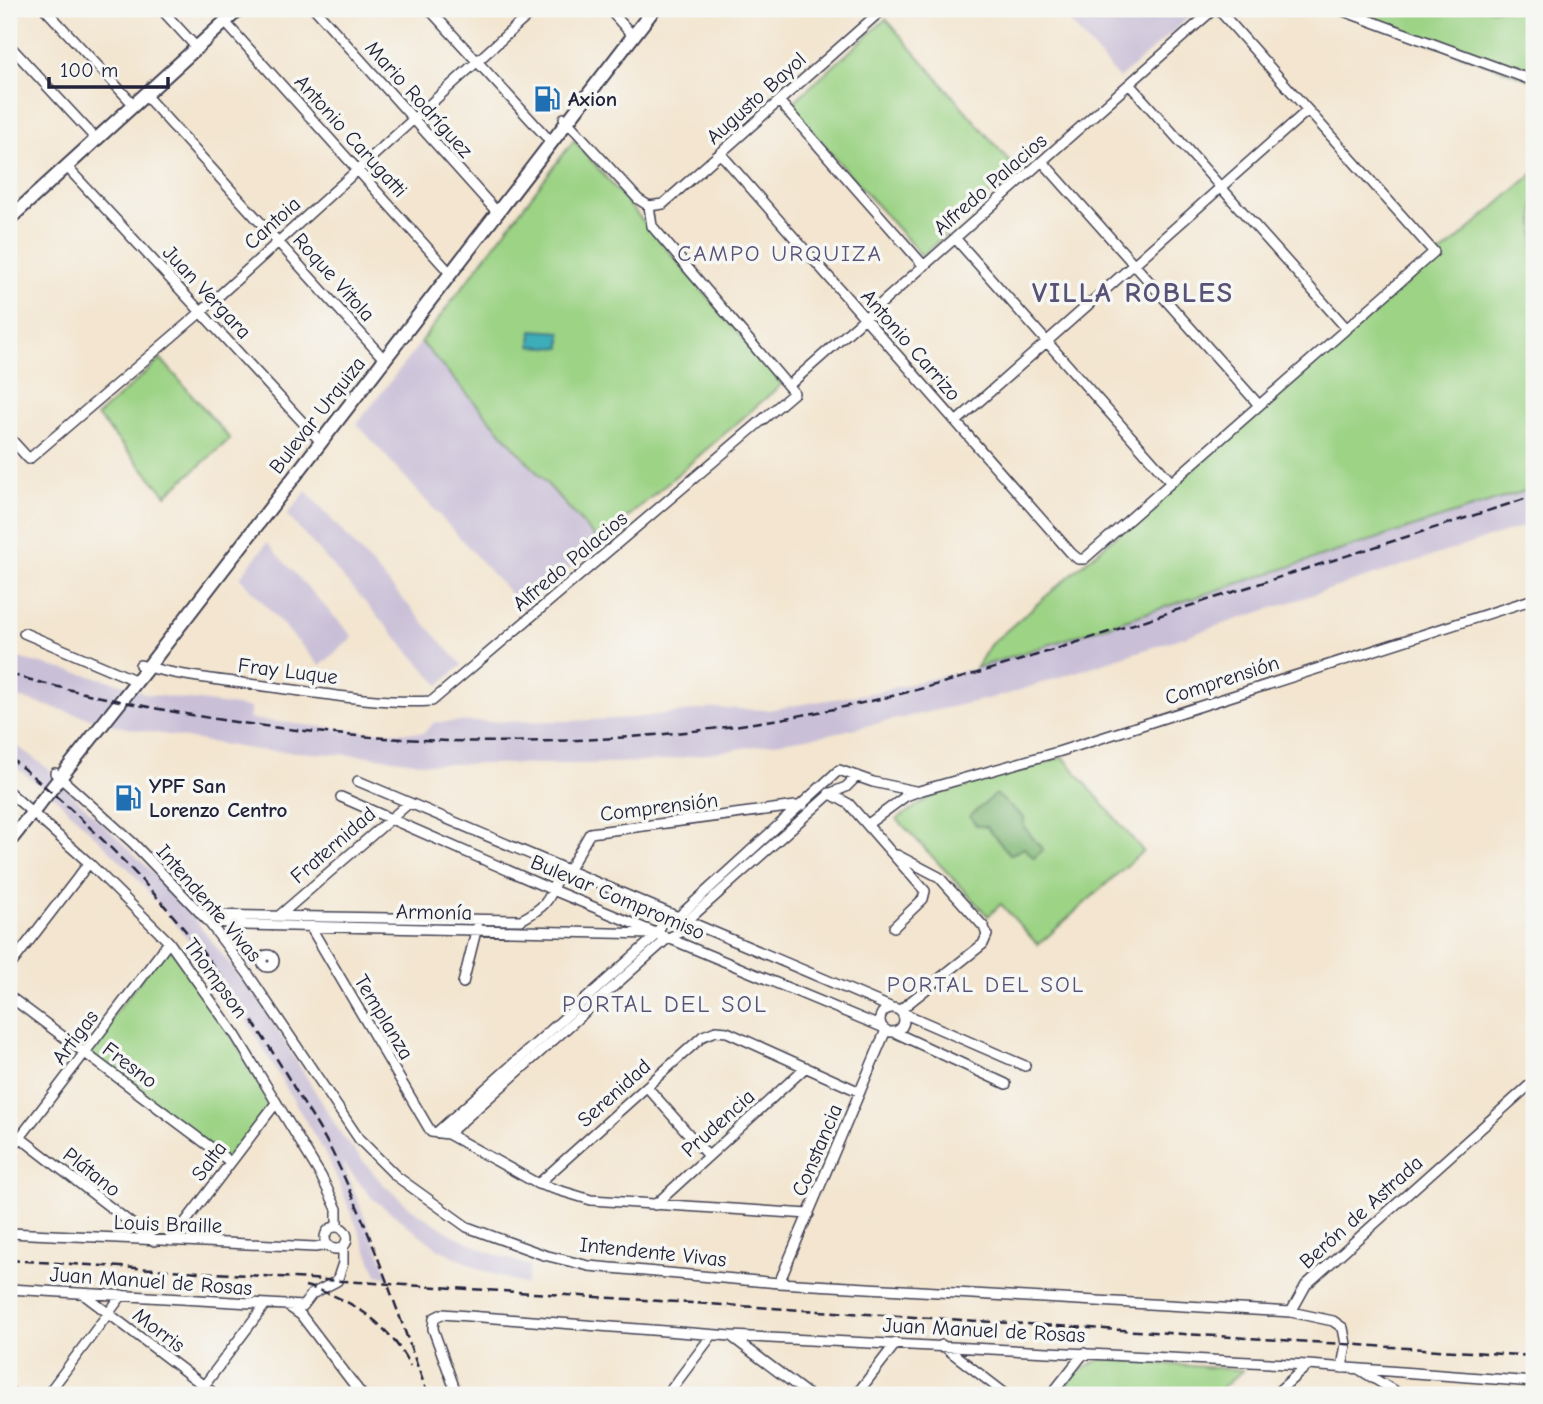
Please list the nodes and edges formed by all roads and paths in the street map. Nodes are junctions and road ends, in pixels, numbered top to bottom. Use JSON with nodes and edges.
{"nodes":[{"id":1,"x":45,"y":9,"type":"edge"},
{"id":2,"x":161,"y":9,"type":"edge"},
{"id":3,"x":239,"y":9,"type":"edge"},
{"id":4,"x":315,"y":9,"type":"edge"},
{"id":5,"x":429,"y":9,"type":"edge"},
{"id":6,"x":535,"y":9,"type":"edge"},
{"id":7,"x":609,"y":9,"type":"edge"},
{"id":8,"x":648,"y":9,"type":"edge"},
{"id":9,"x":654,"y":9,"type":"edge"},
{"id":10,"x":883,"y":9,"type":"edge"},
{"id":11,"x":1216,"y":9,"type":"edge"},
{"id":12,"x":1338,"y":9,"type":"edge"},
{"id":13,"x":225,"y":22,"type":"junction"},
{"id":14,"x":631,"y":34,"type":"junction"},
{"id":15,"x":9,"y":45,"type":"edge"},
{"id":16,"x":197,"y":48,"type":"junction"},
{"id":17,"x":477,"y":61,"type":"junction"},
{"id":18,"x":1534,"y":81,"type":"edge"},
{"id":19,"x":1129,"y":84,"type":"junction"},
{"id":20,"x":145,"y":95,"type":"junction"},
{"id":21,"x":779,"y":101,"type":"junction"},
{"id":22,"x":134,"y":105,"type":"junction"},
{"id":23,"x":1308,"y":110,"type":"junction"},
{"id":24,"x":414,"y":118,"type":"junction"},
{"id":25,"x":565,"y":119,"type":"junction"},
{"id":26,"x":96,"y":139,"type":"junction"},
{"id":27,"x":549,"y":140,"type":"junction"},
{"id":28,"x":720,"y":153,"type":"junction"},
{"id":29,"x":1042,"y":161,"type":"junction"},
{"id":30,"x":66,"y":166,"type":"junction"},
{"id":31,"x":358,"y":169,"type":"junction"},
{"id":32,"x":1221,"y":187,"type":"junction"},
{"id":33,"x":649,"y":206,"type":"junction"},
{"id":34,"x":495,"y":210,"type":"junction"},
{"id":35,"x":9,"y":219,"type":"edge"},
{"id":36,"x":955,"y":238,"type":"junction"},
{"id":37,"x":278,"y":242,"type":"junction"},
{"id":38,"x":1134,"y":264,"type":"junction"},
{"id":39,"x":924,"y":266,"type":"junction"},
{"id":40,"x":449,"y":271,"type":"junction"},
{"id":41,"x":201,"y":312,"type":"junction"},
{"id":42,"x":864,"y":318,"type":"junction"},
{"id":43,"x":1347,"y":328,"type":"junction"},
{"id":44,"x":1047,"y":342,"type":"junction"},
{"id":45,"x":382,"y":357,"type":"junction"},
{"id":46,"x":791,"y":389,"type":"junction"},
{"id":47,"x":1259,"y":405,"type":"junction"},
{"id":48,"x":956,"y":422,"type":"junction"},
{"id":49,"x":9,"y":437,"type":"edge"},
{"id":50,"x":318,"y":439,"type":"junction"},
{"id":51,"x":1171,"y":482,"type":"junction"},
{"id":52,"x":1534,"y":599,"type":"edge"},
{"id":53,"x":24,"y":633,"type":"dead end"},
{"id":54,"x":144,"y":666,"type":"junction"},
{"id":55,"x":133,"y":679,"type":"junction"},
{"id":56,"x":432,"y":701,"type":"joint"},
{"id":57,"x":57,"y":775,"type":"junction"},
{"id":58,"x":857,"y":776,"type":"junction"},
{"id":59,"x":358,"y":781,"type":"dead end"},
{"id":60,"x":919,"y":791,"type":"junction"},
{"id":61,"x":9,"y":792,"type":"edge"},
{"id":62,"x":817,"y":792,"type":"junction"},
{"id":63,"x":831,"y":793,"type":"junction"},
{"id":64,"x":341,"y":797,"type":"dead end"},
{"id":65,"x":409,"y":803,"type":"junction"},
{"id":66,"x":803,"y":805,"type":"junction"},
{"id":67,"x":30,"y":810,"type":"junction"},
{"id":68,"x":390,"y":818,"type":"junction"},
{"id":69,"x":868,"y":824,"type":"junction"},
{"id":70,"x":9,"y":834,"type":"edge"},
{"id":71,"x":9,"y":842,"type":"edge"},
{"id":72,"x":897,"y":855,"type":"junction"},
{"id":73,"x":89,"y":863,"type":"junction"},
{"id":74,"x":568,"y":872,"type":"junction"},
{"id":75,"x":555,"y":891,"type":"junction"},
{"id":76,"x":280,"y":915,"type":"junction"},
{"id":77,"x":304,"y":916,"type":"junction"},
{"id":78,"x":205,"y":918,"type":"junction"},
{"id":79,"x":677,"y":918,"type":"junction"},
{"id":80,"x":479,"y":919,"type":"junction"},
{"id":81,"x":687,"y":921,"type":"junction"},
{"id":82,"x":309,"y":927,"type":"junction"},
{"id":83,"x":894,"y":927,"type":"dead end"},
{"id":84,"x":475,"y":931,"type":"junction"},
{"id":85,"x":659,"y":934,"type":"junction"},
{"id":86,"x":668,"y":938,"type":"junction"},
{"id":87,"x":169,"y":942,"type":"junction"},
{"id":88,"x":263,"y":964,"type":"dead end"},
{"id":89,"x":9,"y":967,"type":"edge"},
{"id":90,"x":248,"y":974,"type":"junction"},
{"id":91,"x":463,"y":983,"type":"dead end"},
{"id":92,"x":9,"y":996,"type":"edge"},
{"id":93,"x":898,"y":1010,"type":"junction"},
{"id":94,"x":887,"y":1030,"type":"junction"},
{"id":95,"x":85,"y":1053,"type":"junction"},
{"id":96,"x":1025,"y":1066,"type":"dead end"},
{"id":97,"x":806,"y":1068,"type":"junction"},
{"id":98,"x":1534,"y":1081,"type":"edge"},
{"id":99,"x":1006,"y":1084,"type":"dead end"},
{"id":100,"x":647,"y":1087,"type":"junction"},
{"id":101,"x":860,"y":1092,"type":"junction"},
{"id":102,"x":276,"y":1103,"type":"junction"},
{"id":103,"x":9,"y":1129,"type":"edge"},
{"id":104,"x":436,"y":1133,"type":"junction"},
{"id":105,"x":448,"y":1134,"type":"junction"},
{"id":106,"x":20,"y":1138,"type":"junction"},
{"id":107,"x":9,"y":1152,"type":"edge"},
{"id":108,"x":708,"y":1156,"type":"junction"},
{"id":109,"x":229,"y":1161,"type":"junction"},
{"id":110,"x":538,"y":1184,"type":"junction"},
{"id":111,"x":655,"y":1205,"type":"junction"},
{"id":112,"x":808,"y":1214,"type":"junction"},
{"id":113,"x":337,"y":1227,"type":"junction"},
{"id":114,"x":9,"y":1233,"type":"edge"},
{"id":115,"x":171,"y":1241,"type":"junction"},
{"id":116,"x":155,"y":1242,"type":"junction"},
{"id":117,"x":327,"y":1245,"type":"junction"},
{"id":118,"x":342,"y":1248,"type":"junction"},
{"id":119,"x":779,"y":1283,"type":"junction"},
{"id":120,"x":9,"y":1289,"type":"edge"},
{"id":121,"x":82,"y":1293,"type":"junction"},
{"id":122,"x":122,"y":1295,"type":"junction"},
{"id":123,"x":264,"y":1306,"type":"junction"},
{"id":124,"x":290,"y":1307,"type":"junction"},
{"id":125,"x":1291,"y":1311,"type":"junction"},
{"id":126,"x":108,"y":1314,"type":"junction"},
{"id":127,"x":712,"y":1335,"type":"junction"},
{"id":128,"x":731,"y":1336,"type":"junction"},
{"id":129,"x":896,"y":1343,"type":"junction"},
{"id":130,"x":942,"y":1345,"type":"junction"},
{"id":131,"x":1084,"y":1353,"type":"junction"},
{"id":132,"x":1308,"y":1365,"type":"junction"},
{"id":133,"x":1342,"y":1368,"type":"junction"},
{"id":134,"x":1359,"y":1370,"type":"junction"},
{"id":135,"x":1534,"y":1382,"type":"edge"},
{"id":136,"x":204,"y":1386,"type":"junction"},
{"id":137,"x":9,"y":1391,"type":"edge"},
{"id":138,"x":358,"y":1394,"type":"edge"},
{"id":139,"x":14,"y":1395,"type":"edge"},
{"id":140,"x":47,"y":1395,"type":"edge"},
{"id":141,"x":197,"y":1395,"type":"edge"},
{"id":142,"x":216,"y":1395,"type":"edge"},
{"id":143,"x":457,"y":1395,"type":"edge"},
{"id":144,"x":667,"y":1395,"type":"edge"},
{"id":145,"x":809,"y":1395,"type":"edge"},
{"id":146,"x":856,"y":1395,"type":"edge"},
{"id":147,"x":1007,"y":1395,"type":"edge"},
{"id":148,"x":1052,"y":1395,"type":"edge"},
{"id":149,"x":1274,"y":1395,"type":"edge"},
{"id":150,"x":1401,"y":1395,"type":"edge"}],
"edges":[{"from":1,"to":22,"type":"street"},
{"from":2,"to":16,"type":"street"},
{"from":3,"to":13,"type":"main road"},
{"from":4,"to":24,"type":"street","name":"Mario Rodríguez"},
{"from":5,"to":17,"type":"street"},
{"from":6,"to":17,"type":"street","name":"Cantoia"},
{"from":7,"to":14,"type":"street"},
{"from":8,"to":14,"type":"main road","name":"Bulevar Urquiza"},
{"from":9,"to":14,"type":"main road","name":"Bulevar Urquiza"},
{"from":10,"to":21,"type":"street","name":"Augusto Bayol"},
{"from":11,"to":19,"type":"street","name":"Alfredo Palacios"},
{"from":11,"to":23,"type":"street"},
{"from":12,"to":18,"type":"street"},
{"from":13,"to":16,"type":"main road"},
{"from":13,"to":31,"type":"street","name":"Antonio Carugatti"},
{"from":14,"to":25,"type":"main road","name":"Bulevar Urquiza"},
{"from":15,"to":26,"type":"street"},
{"from":16,"to":20,"type":"main road"},
{"from":17,"to":24,"type":"street","name":"Cantoia"},
{"from":17,"to":27,"type":"street"},
{"from":19,"to":29,"type":"street","name":"Alfredo Palacios"},
{"from":19,"to":32,"type":"street"},
{"from":20,"to":22,"type":"main road"},
{"from":20,"to":37,"type":"street","name":"Roque Vitola"},
{"from":21,"to":28,"type":"street","name":"Augusto Bayol"},
{"from":21,"to":39,"type":"street"},
{"from":22,"to":26,"type":"main road"},
{"from":23,"to":32,"type":"street"},
{"from":23,"to":43,"type":"street"},
{"from":24,"to":31,"type":"street","name":"Cantoia"},
{"from":24,"to":34,"type":"street","name":"Mario Rodríguez"},
{"from":25,"to":27,"type":"main road","name":"Bulevar Urquiza"},
{"from":25,"to":33,"type":"street"},
{"from":26,"to":30,"type":"main road"},
{"from":27,"to":34,"type":"main road","name":"Bulevar Urquiza"},
{"from":28,"to":33,"type":"street","name":"Augusto Bayol"},
{"from":28,"to":42,"type":"street","name":"Antonio Carrizo"},
{"from":29,"to":36,"type":"street","name":"Alfredo Palacios"},
{"from":29,"to":38,"type":"street"},
{"from":30,"to":35,"type":"main road"},
{"from":30,"to":41,"type":"street","name":"Juan Vergara"},
{"from":31,"to":37,"type":"street","name":"Cantoia"},
{"from":31,"to":40,"type":"street","name":"Antonio Carugatti"},
{"from":32,"to":38,"type":"street"},
{"from":32,"to":43,"type":"street"},
{"from":33,"to":46,"type":"street"},
{"from":34,"to":40,"type":"main road","name":"Bulevar Urquiza"},
{"from":36,"to":39,"type":"street","name":"Alfredo Palacios"},
{"from":36,"to":44,"type":"street"},
{"from":37,"to":41,"type":"street","name":"Cantoia"},
{"from":37,"to":45,"type":"street","name":"Roque Vitola"},
{"from":38,"to":44,"type":"street"},
{"from":38,"to":47,"type":"street"},
{"from":39,"to":42,"type":"street","name":"Alfredo Palacios"},
{"from":40,"to":45,"type":"main road","name":"Bulevar Urquiza"},
{"from":41,"to":49,"type":"street","name":"Cantoia"},
{"from":41,"to":50,"type":"street","name":"Juan Vergara"},
{"from":42,"to":46,"type":"street","name":"Alfredo Palacios"},
{"from":42,"to":48,"type":"street","name":"Antonio Carrizo"},
{"from":43,"to":47,"type":"street"},
{"from":44,"to":48,"type":"street"},
{"from":44,"to":51,"type":"street"},
{"from":45,"to":50,"type":"main road","name":"Bulevar Urquiza"},
{"from":46,"to":56,"type":"street","name":"Alfredo Palacios"},
{"from":47,"to":51,"type":"street"},
{"from":48,"to":51,"type":"street","name":"Antonio Carrizo"},
{"from":50,"to":54,"type":"main road","name":"Bulevar Urquiza"},
{"from":52,"to":60,"type":"street","name":"Comprensión"},
{"from":53,"to":55,"type":"street"},
{"from":54,"to":55,"type":"main road","name":"Bulevar Urquiza"},
{"from":54,"to":56,"type":"street","name":"Fray Luque"},
{"from":55,"to":57,"type":"main road","name":"Bulevar Urquiza"},
{"from":57,"to":67,"type":"main road","name":"Bulevar Urquiza"},
{"from":57,"to":78,"type":"street","name":"Intendente Vivas"},
{"from":58,"to":60,"type":"street","name":"Comprensión"},
{"from":58,"to":62,"type":"street"},
{"from":58,"to":63,"type":"street"},
{"from":59,"to":65,"type":"street","name":"Bulevar Compromiso"},
{"from":60,"to":69,"type":"street","name":"Comprensión"},
{"from":61,"to":67,"type":"street","name":"Thompson"},
{"from":62,"to":63,"type":"street"},
{"from":62,"to":66,"type":"street"},
{"from":63,"to":69,"type":"street"},
{"from":63,"to":81,"type":"street"},
{"from":64,"to":68,"type":"street","name":"Bulevar Compromiso"},
{"from":65,"to":68,"type":"street","name":"Fraternidad"},
{"from":65,"to":74,"type":"street","name":"Bulevar Compromiso"},
{"from":66,"to":74,"type":"street","name":"Comprensión"},
{"from":66,"to":79,"type":"street"},
{"from":67,"to":70,"type":"main road","name":"Bulevar Urquiza"},
{"from":67,"to":71,"type":"main road","name":"Bulevar Urquiza"},
{"from":67,"to":73,"type":"street","name":"Thompson"},
{"from":68,"to":75,"type":"street","name":"Bulevar Compromiso"},
{"from":68,"to":76,"type":"street","name":"Fraternidad"},
{"from":69,"to":72,"type":"street"},
{"from":72,"to":83,"type":"street"},
{"from":72,"to":93,"type":"street"},
{"from":73,"to":87,"type":"street","name":"Thompson"},
{"from":73,"to":89,"type":"street"},
{"from":74,"to":75,"type":"street","name":"Comprensión"},
{"from":74,"to":79,"type":"street","name":"Bulevar Compromiso"},
{"from":75,"to":80,"type":"street","name":"Armonía"},
{"from":75,"to":85,"type":"street","name":"Bulevar Compromiso"},
{"from":76,"to":77,"type":"street","name":"Armonía"},
{"from":76,"to":78,"type":"street","name":"Armonía"},
{"from":77,"to":80,"type":"street","name":"Armonía"},
{"from":77,"to":82,"type":"street","name":"Templanza"},
{"from":78,"to":82,"type":"street","name":"Armonía"},
{"from":78,"to":90,"type":"street","name":"Intendente Vivas"},
{"from":79,"to":81,"type":"street","name":"Bulevar Compromiso"},
{"from":79,"to":85,"type":"street"},
{"from":80,"to":84,"type":"street"},
{"from":81,"to":86,"type":"street"},
{"from":81,"to":93,"type":"street","name":"Bulevar Compromiso"},
{"from":82,"to":84,"type":"street","name":"Armonía"},
{"from":82,"to":104,"type":"street","name":"Templanza"},
{"from":84,"to":85,"type":"street","name":"Armonía"},
{"from":84,"to":91,"type":"street"},
{"from":85,"to":86,"type":"street","name":"Bulevar Compromiso"},
{"from":85,"to":104,"type":"street"},
{"from":86,"to":94,"type":"street","name":"Bulevar Compromiso"},
{"from":86,"to":105,"type":"street"},
{"from":87,"to":95,"type":"street","name":"Artigas"},
{"from":87,"to":102,"type":"street","name":"Thompson"},
{"from":88,"to":90,"type":"street"},
{"from":90,"to":119,"type":"street","name":"Intendente Vivas"},
{"from":92,"to":95,"type":"street","name":"Fresno"},
{"from":93,"to":94,"type":"street"},
{"from":93,"to":94,"type":"street"},
{"from":93,"to":96,"type":"street","name":"Bulevar Compromiso"},
{"from":94,"to":99,"type":"street","name":"Bulevar Compromiso"},
{"from":94,"to":101,"type":"street","name":"Constancia"},
{"from":95,"to":106,"type":"street","name":"Artigas"},
{"from":95,"to":109,"type":"street","name":"Fresno"},
{"from":97,"to":100,"type":"street","name":"Serenidad"},
{"from":97,"to":101,"type":"street"},
{"from":97,"to":108,"type":"street","name":"Prudencia"},
{"from":98,"to":125,"type":"street","name":"Berón de Astrada"},
{"from":100,"to":108,"type":"street"},
{"from":100,"to":110,"type":"street","name":"Serenidad"},
{"from":101,"to":112,"type":"street","name":"Constancia"},
{"from":102,"to":109,"type":"street","name":"Salta"},
{"from":102,"to":113,"type":"street","name":"Thompson"},
{"from":103,"to":106,"type":"street","name":"Plátano"},
{"from":104,"to":105,"type":"street"},
{"from":105,"to":110,"type":"street"},
{"from":106,"to":107,"type":"street","name":"Artigas"},
{"from":106,"to":116,"type":"street","name":"Plátano"},
{"from":108,"to":111,"type":"street","name":"Prudencia"},
{"from":109,"to":115,"type":"street","name":"Salta"},
{"from":110,"to":111,"type":"street"},
{"from":111,"to":112,"type":"street"},
{"from":112,"to":119,"type":"street","name":"Constancia"},
{"from":113,"to":117,"type":"street"},
{"from":113,"to":118,"type":"street"},
{"from":114,"to":116,"type":"street","name":"Louis Braille"},
{"from":115,"to":116,"type":"street","name":"Louis Braille"},
{"from":115,"to":117,"type":"street","name":"Louis Braille"},
{"from":117,"to":118,"type":"street"},
{"from":118,"to":124,"type":"street"},
{"from":119,"to":125,"type":"street","name":"Intendente Vivas"},
{"from":120,"to":121,"type":"street","name":"Juan Manuel de Rosas"},
{"from":121,"to":122,"type":"street","name":"Juan Manuel de Rosas"},
{"from":121,"to":126,"type":"street","name":"Morris"},
{"from":122,"to":123,"type":"street","name":"Juan Manuel de Rosas"},
{"from":122,"to":126,"type":"street"},
{"from":123,"to":124,"type":"street","name":"Juan Manuel de Rosas"},
{"from":123,"to":136,"type":"street"},
{"from":124,"to":138,"type":"street"},
{"from":125,"to":133,"type":"street"},
{"from":126,"to":136,"type":"street","name":"Morris"},
{"from":126,"to":140,"type":"street"},
{"from":127,"to":128,"type":"street","name":"Juan Manuel de Rosas"},
{"from":127,"to":143,"type":"street","name":"Juan Manuel de Rosas"},
{"from":127,"to":144,"type":"street"},
{"from":128,"to":129,"type":"street","name":"Juan Manuel de Rosas"},
{"from":128,"to":145,"type":"street"},
{"from":129,"to":130,"type":"street","name":"Juan Manuel de Rosas"},
{"from":129,"to":146,"type":"street"},
{"from":130,"to":131,"type":"street","name":"Juan Manuel de Rosas"},
{"from":130,"to":147,"type":"street"},
{"from":131,"to":132,"type":"street","name":"Juan Manuel de Rosas"},
{"from":131,"to":148,"type":"street"},
{"from":132,"to":133,"type":"street","name":"Juan Manuel de Rosas"},
{"from":132,"to":149,"type":"street"},
{"from":133,"to":134,"type":"street","name":"Juan Manuel de Rosas"},
{"from":134,"to":135,"type":"street","name":"Juan Manuel de Rosas"},
{"from":134,"to":150,"type":"street"},
{"from":136,"to":141,"type":"street"},
{"from":136,"to":142,"type":"street","name":"Morris"},
{"from":137,"to":139,"type":"street"}]}
